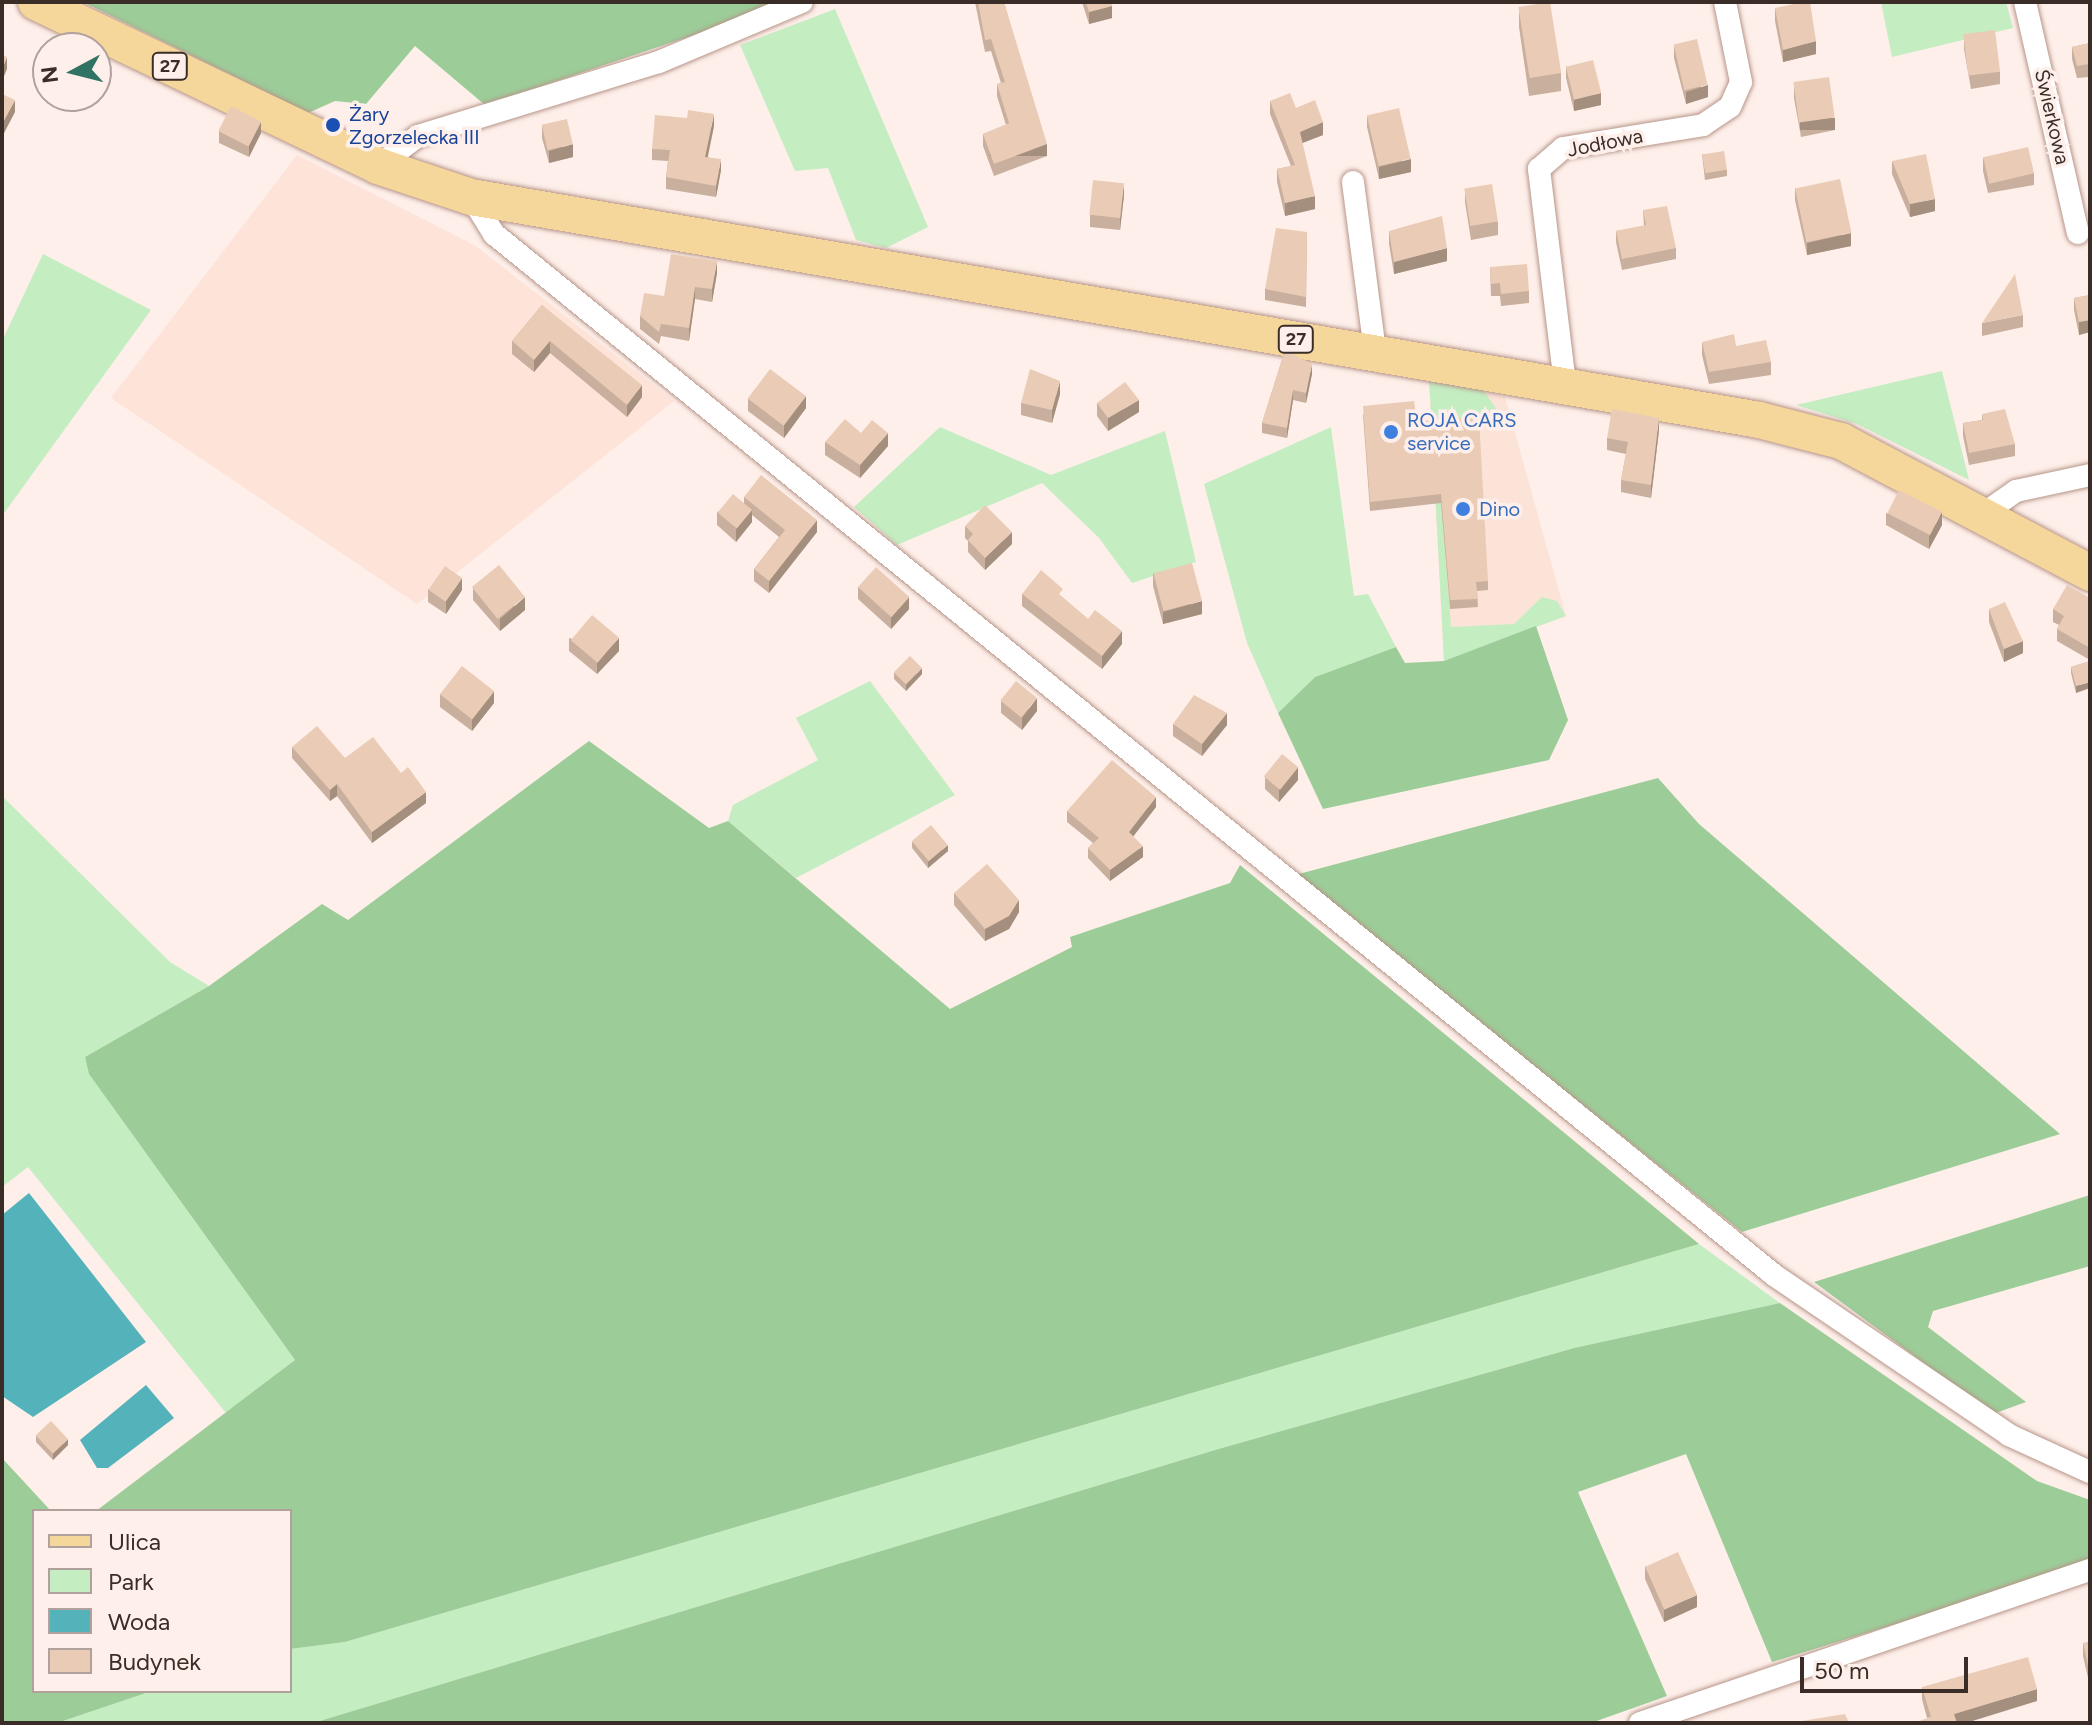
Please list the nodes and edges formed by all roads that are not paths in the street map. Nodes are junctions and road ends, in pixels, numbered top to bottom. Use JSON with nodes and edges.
{"nodes":[{"id":1,"x":36,"y":2,"type":"edge"},
{"id":2,"x":802,"y":2,"type":"edge"},
{"id":3,"x":1725,"y":2,"type":"edge"},
{"id":4,"x":2025,"y":2,"type":"edge"},
{"id":5,"x":378,"y":166,"type":"junction"},
{"id":6,"x":1353,"y":182,"type":"dead end"},
{"id":7,"x":471,"y":197,"type":"junction"},
{"id":8,"x":2078,"y":233,"type":"dead end"},
{"id":9,"x":1375,"y":352,"type":"junction"},
{"id":10,"x":1565,"y":384,"type":"junction"},
{"id":11,"x":2090,"y":475,"type":"edge"},
{"id":12,"x":1986,"y":512,"type":"junction"},
{"id":13,"x":2090,"y":573,"type":"edge"},
{"id":14,"x":2090,"y":1472,"type":"edge"},
{"id":15,"x":2090,"y":1570,"type":"edge"},
{"id":16,"x":1640,"y":1723,"type":"edge"}],
"edges":[{"from":1,"to":5,"type":"main road","number":"27"},
{"from":2,"to":5,"type":"street"},
{"from":3,"to":10,"type":"street","name":"Jodłowa"},
{"from":4,"to":8,"type":"street","name":"Świerkowa"},
{"from":5,"to":7,"type":"main road","number":"27"},
{"from":6,"to":9,"type":"street"},
{"from":7,"to":9,"type":"main road","number":"27"},
{"from":7,"to":14,"type":"street"},
{"from":9,"to":10,"type":"main road","number":"27"},
{"from":10,"to":12,"type":"main road","number":"27"},
{"from":11,"to":12,"type":"street"},
{"from":12,"to":13,"type":"main road","number":"27"},
{"from":15,"to":16,"type":"street"}]}
